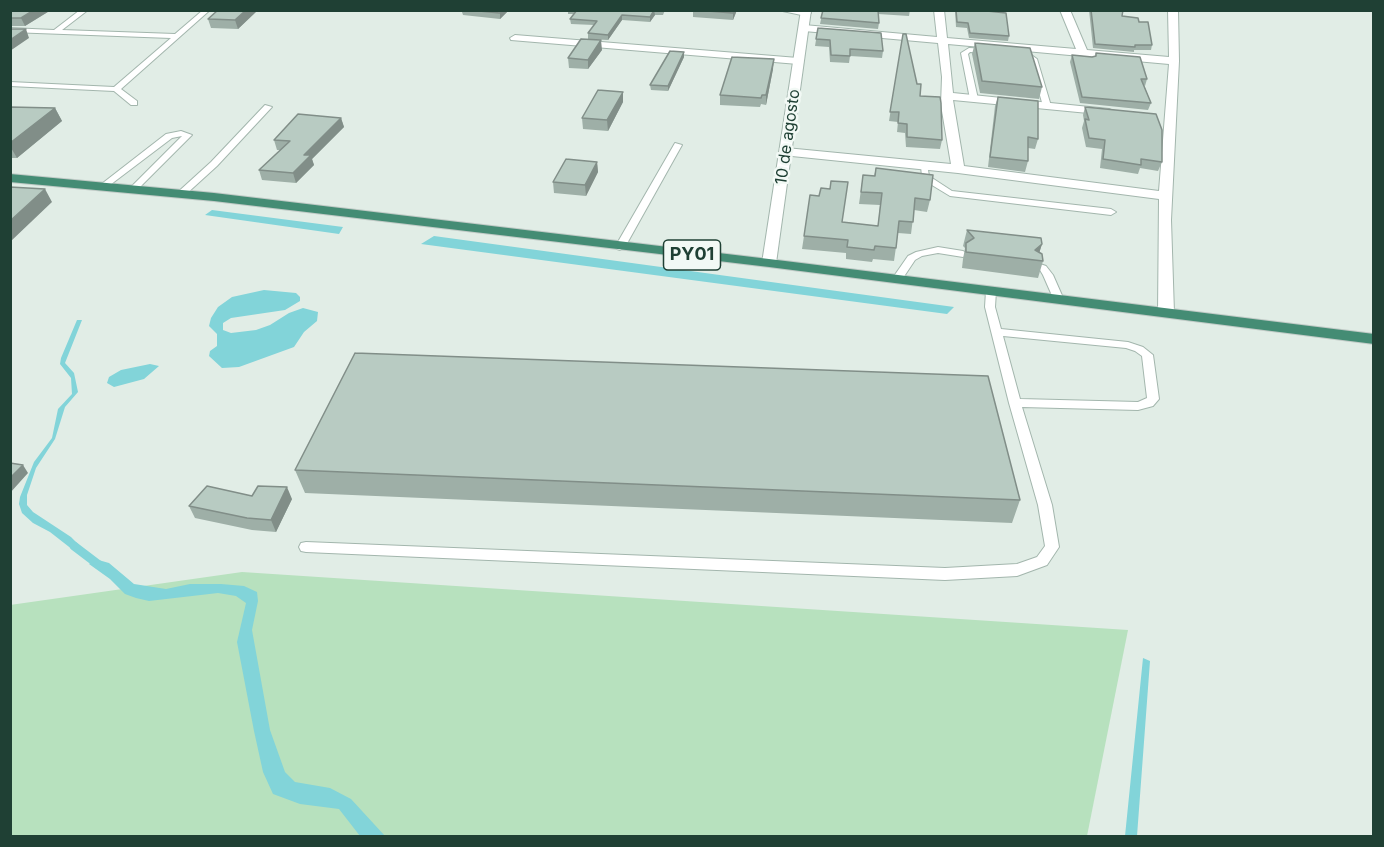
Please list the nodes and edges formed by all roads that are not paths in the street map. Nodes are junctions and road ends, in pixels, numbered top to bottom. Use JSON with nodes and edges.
{"nodes":[{"id":1,"x":85,"y":10,"type":"edge"},
{"id":2,"x":207,"y":10,"type":"edge"},
{"id":3,"x":782,"y":10,"type":"edge"},
{"id":4,"x":939,"y":10,"type":"edge"},
{"id":5,"x":1065,"y":10,"type":"edge"},
{"id":6,"x":1173,"y":10,"type":"edge"},
{"id":7,"x":806,"y":12,"type":"edge"},
{"id":8,"x":804,"y":28,"type":"junction"},
{"id":9,"x":10,"y":30,"type":"edge"},
{"id":10,"x":56,"y":31,"type":"junction"},
{"id":11,"x":178,"y":36,"type":"junction"},
{"id":12,"x":515,"y":38,"type":"dead end"},
{"id":13,"x":941,"y":39,"type":"junction"},
{"id":14,"x":1083,"y":53,"type":"junction"},
{"id":15,"x":798,"y":61,"type":"junction"},
{"id":16,"x":1174,"y":61,"type":"junction"},
{"id":17,"x":10,"y":84,"type":"edge"},
{"id":18,"x":116,"y":89,"type":"junction"},
{"id":19,"x":947,"y":96,"type":"junction"},
{"id":20,"x":974,"y":99,"type":"junction"},
{"id":21,"x":134,"y":103,"type":"dead end"},
{"id":22,"x":1047,"y":106,"type":"junction"},
{"id":23,"x":268,"y":107,"type":"dead end"},
{"id":24,"x":1125,"y":113,"type":"edge"},
{"id":25,"x":678,"y":145,"type":"dead end"},
{"id":26,"x":786,"y":152,"type":"junction"},
{"id":27,"x":924,"y":166,"type":"junction"},
{"id":28,"x":958,"y":169,"type":"junction"},
{"id":29,"x":10,"y":178,"type":"edge"},
{"id":30,"x":103,"y":186,"type":"junction"},
{"id":31,"x":133,"y":189,"type":"junction"},
{"id":32,"x":181,"y":194,"type":"junction"},
{"id":33,"x":1165,"y":196,"type":"junction"},
{"id":34,"x":1111,"y":212,"type":"dead end"},
{"id":35,"x":620,"y":247,"type":"junction"},
{"id":36,"x":963,"y":254,"type":"edge"},
{"id":37,"x":769,"y":263,"type":"junction"},
{"id":38,"x":1037,"y":266,"type":"edge"},
{"id":39,"x":897,"y":279,"type":"junction"},
{"id":40,"x":991,"y":291,"type":"junction"},
{"id":41,"x":1059,"y":300,"type":"junction"},
{"id":42,"x":1166,"y":313,"type":"junction"},
{"id":43,"x":996,"y":332,"type":"junction"},
{"id":44,"x":1374,"y":339,"type":"edge"},
{"id":45,"x":1015,"y":403,"type":"junction"},
{"id":46,"x":306,"y":548,"type":"dead end"}],
"edges":[{"from":1,"to":10,"type":"lane"},
{"from":2,"to":11,"type":"lane"},
{"from":3,"to":7,"type":"street"},
{"from":4,"to":13,"type":"street"},
{"from":5,"to":14,"type":"street"},
{"from":6,"to":16,"type":"street"},
{"from":7,"to":8,"type":"street","name":"10 de agosto"},
{"from":8,"to":13,"type":"street"},
{"from":8,"to":15,"type":"street","name":"10 de agosto"},
{"from":9,"to":10,"type":"lane"},
{"from":10,"to":11,"type":"lane"},
{"from":11,"to":18,"type":"lane"},
{"from":12,"to":15,"type":"street"},
{"from":13,"to":14,"type":"street"},
{"from":13,"to":19,"type":"street"},
{"from":14,"to":16,"type":"street"},
{"from":15,"to":26,"type":"street","name":"10 de agosto"},
{"from":16,"to":33,"type":"street"},
{"from":17,"to":18,"type":"lane"},
{"from":18,"to":21,"type":"lane"},
{"from":19,"to":20,"type":"street"},
{"from":19,"to":28,"type":"street"},
{"from":20,"to":22,"type":"street"},
{"from":20,"to":22,"type":"lane"},
{"from":22,"to":24,"type":"street"},
{"from":23,"to":32,"type":"lane"},
{"from":25,"to":35,"type":"lane"},
{"from":26,"to":27,"type":"street"},
{"from":26,"to":37,"type":"street","name":"10 de agosto"},
{"from":27,"to":28,"type":"street"},
{"from":27,"to":34,"type":"lane"},
{"from":28,"to":33,"type":"street"},
{"from":29,"to":30,"type":"highway","number":"PY01"},
{"from":30,"to":31,"type":"highway","number":"PY01"},
{"from":30,"to":31,"type":"lane"},
{"from":31,"to":32,"type":"highway","number":"PY01"},
{"from":32,"to":35,"type":"highway","number":"PY01"},
{"from":33,"to":42,"type":"street"},
{"from":35,"to":37,"type":"highway","number":"PY01"},
{"from":36,"to":39,"type":"lane"},
{"from":37,"to":39,"type":"highway","number":"PY01"},
{"from":38,"to":41,"type":"lane"},
{"from":39,"to":40,"type":"highway","number":"PY01"},
{"from":40,"to":41,"type":"highway","number":"PY01"},
{"from":40,"to":43,"type":"lane"},
{"from":41,"to":42,"type":"highway","number":"PY01"},
{"from":42,"to":44,"type":"highway","number":"PY01"},
{"from":43,"to":45,"type":"lane"},
{"from":43,"to":45,"type":"lane"},
{"from":45,"to":46,"type":"lane"}]}
